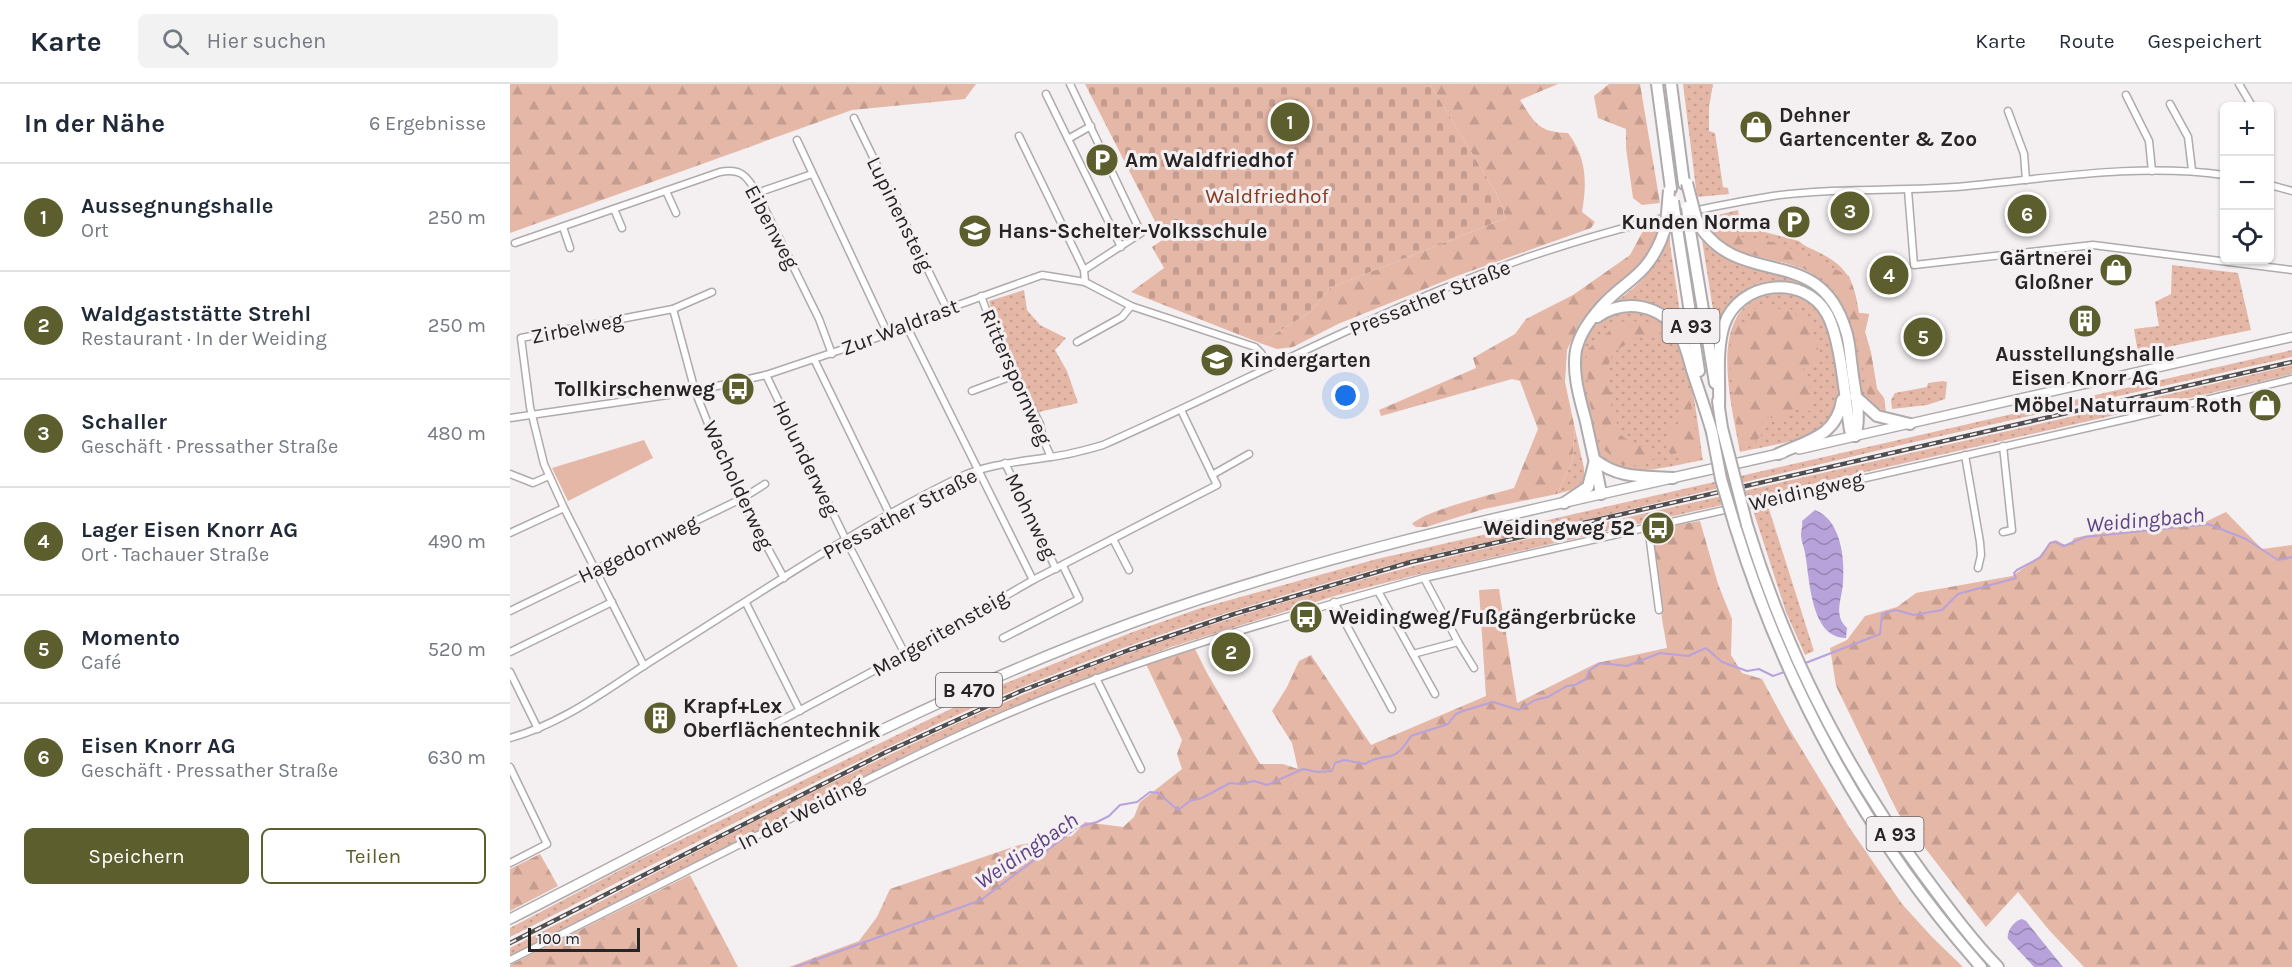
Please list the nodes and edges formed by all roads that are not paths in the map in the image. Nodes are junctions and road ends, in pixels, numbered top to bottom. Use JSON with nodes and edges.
{"nodes":[{"id":1,"x":1070,"y":84,"type":"edge"},
{"id":2,"x":1657,"y":84,"type":"edge"},
{"id":3,"x":1671,"y":84,"type":"edge"},
{"id":4,"x":2239,"y":84,"type":"edge"},
{"id":5,"x":1046,"y":94,"type":"dead end"},
{"id":6,"x":2126,"y":96,"type":"dead end"},
{"id":7,"x":2250,"y":102,"type":"edge"},
{"id":8,"x":2170,"y":104,"type":"dead end"},
{"id":9,"x":2008,"y":111,"type":"dead end"},
{"id":10,"x":854,"y":118,"type":"dead end"},
{"id":11,"x":1090,"y":126,"type":"junction"},
{"id":12,"x":1019,"y":136,"type":"dead end"},
{"id":13,"x":1068,"y":139,"type":"junction"},
{"id":14,"x":797,"y":140,"type":"dead end"},
{"id":15,"x":2192,"y":170,"type":"junction"},
{"id":16,"x":2152,"y":171,"type":"junction"},
{"id":17,"x":812,"y":174,"type":"junction"},
{"id":18,"x":2220,"y":174,"type":"edge"},
{"id":19,"x":2026,"y":180,"type":"junction"},
{"id":20,"x":2274,"y":186,"type":"edge"},
{"id":21,"x":1670,"y":189,"type":"junction"},
{"id":22,"x":1908,"y":190,"type":"junction"},
{"id":23,"x":666,"y":191,"type":"junction"},
{"id":24,"x":2292,"y":191,"type":"edge"},
{"id":25,"x":757,"y":193,"type":"junction"},
{"id":26,"x":614,"y":209,"type":"junction"},
{"id":27,"x":676,"y":213,"type":"dead end"},
{"id":28,"x":562,"y":227,"type":"junction"},
{"id":29,"x":622,"y":228,"type":"dead end"},
{"id":30,"x":1696,"y":229,"type":"junction"},
{"id":31,"x":515,"y":243,"type":"dead end"},
{"id":32,"x":1121,"y":247,"type":"junction"},
{"id":33,"x":570,"y":248,"type":"dead end"},
{"id":34,"x":1084,"y":270,"type":"junction"},
{"id":35,"x":2292,"y":270,"type":"edge"},
{"id":36,"x":1085,"y":282,"type":"junction"},
{"id":37,"x":711,"y":292,"type":"dead end"},
{"id":38,"x":981,"y":296,"type":"junction"},
{"id":39,"x":1131,"y":306,"type":"junction"},
{"id":40,"x":673,"y":309,"type":"junction"},
{"id":41,"x":947,"y":309,"type":"junction"},
{"id":42,"x":1589,"y":322,"type":"junction"},
{"id":43,"x":907,"y":327,"type":"junction"},
{"id":44,"x":888,"y":334,"type":"junction"},
{"id":45,"x":2292,"y":337,"type":"edge"},
{"id":46,"x":1077,"y":342,"type":"dead end"},
{"id":47,"x":832,"y":354,"type":"junction"},
{"id":48,"x":814,"y":359,"type":"junction"},
{"id":49,"x":1269,"y":367,"type":"junction"},
{"id":50,"x":766,"y":375,"type":"junction"},
{"id":51,"x":1015,"y":375,"type":"junction"},
{"id":52,"x":2292,"y":379,"type":"edge"},
{"id":53,"x":695,"y":391,"type":"junction"},
{"id":54,"x":972,"y":391,"type":"dead end"},
{"id":55,"x":1844,"y":391,"type":"junction"},
{"id":56,"x":1855,"y":396,"type":"junction"},
{"id":57,"x":1719,"y":407,"type":"junction"},
{"id":58,"x":1181,"y":410,"type":"junction"},
{"id":59,"x":532,"y":414,"type":"junction"},
{"id":60,"x":1708,"y":417,"type":"junction"},
{"id":61,"x":510,"y":418,"type":"edge"},
{"id":62,"x":1910,"y":424,"type":"junction"},
{"id":63,"x":1717,"y":430,"type":"junction"},
{"id":64,"x":1855,"y":436,"type":"junction"},
{"id":65,"x":2003,"y":446,"type":"junction"},
{"id":66,"x":1249,"y":454,"type":"dead end"},
{"id":67,"x":1778,"y":454,"type":"junction"},
{"id":68,"x":1965,"y":455,"type":"junction"},
{"id":69,"x":1051,"y":457,"type":"junction"},
{"id":70,"x":1595,"y":460,"type":"junction"},
{"id":71,"x":1005,"y":463,"type":"junction"},
{"id":72,"x":979,"y":470,"type":"junction"},
{"id":73,"x":510,"y":474,"type":"edge"},
{"id":74,"x":1212,"y":475,"type":"junction"},
{"id":75,"x":549,"y":476,"type":"junction"},
{"id":76,"x":1673,"y":478,"type":"junction"},
{"id":77,"x":765,"y":484,"type":"dead end"},
{"id":78,"x":1601,"y":494,"type":"junction"},
{"id":79,"x":743,"y":498,"type":"junction"},
{"id":80,"x":1564,"y":503,"type":"junction"},
{"id":81,"x":564,"y":508,"type":"junction"},
{"id":82,"x":890,"y":515,"type":"junction"},
{"id":83,"x":1741,"y":525,"type":"junction"},
{"id":84,"x":1648,"y":526,"type":"junction"},
{"id":85,"x":2003,"y":532,"type":"dead end"},
{"id":86,"x":510,"y":533,"type":"edge"},
{"id":87,"x":1113,"y":539,"type":"junction"},
{"id":88,"x":846,"y":540,"type":"junction"},
{"id":89,"x":1060,"y":567,"type":"junction"},
{"id":90,"x":1978,"y":568,"type":"dead end"},
{"id":91,"x":595,"y":570,"type":"junction"},
{"id":92,"x":1129,"y":570,"type":"dead end"},
{"id":93,"x":784,"y":578,"type":"junction"},
{"id":94,"x":1424,"y":578,"type":"junction"},
{"id":95,"x":1033,"y":580,"type":"junction"},
{"id":96,"x":1378,"y":591,"type":"junction"},
{"id":97,"x":612,"y":602,"type":"junction"},
{"id":98,"x":1334,"y":602,"type":"junction"},
{"id":99,"x":746,"y":603,"type":"junction"},
{"id":100,"x":1659,"y":610,"type":"dead end"},
{"id":101,"x":510,"y":611,"type":"edge"},
{"id":102,"x":1443,"y":615,"type":"junction"},
{"id":103,"x":1396,"y":624,"type":"junction"},
{"id":104,"x":1248,"y":629,"type":"joint"},
{"id":105,"x":1003,"y":638,"type":"dead end"},
{"id":106,"x":1458,"y":642,"type":"junction"},
{"id":107,"x":510,"y":652,"type":"edge"},
{"id":108,"x":905,"y":654,"type":"junction"},
{"id":109,"x":1413,"y":654,"type":"junction"},
{"id":110,"x":644,"y":666,"type":"junction"},
{"id":111,"x":1474,"y":668,"type":"dead end"},
{"id":112,"x":510,"y":672,"type":"edge"},
{"id":113,"x":1096,"y":678,"type":"junction"},
{"id":114,"x":1436,"y":694,"type":"dead end"},
{"id":115,"x":1392,"y":709,"type":"dead end"},
{"id":116,"x":800,"y":711,"type":"junction"},
{"id":117,"x":767,"y":728,"type":"dead end"},
{"id":118,"x":537,"y":729,"type":"junction"},
{"id":119,"x":510,"y":738,"type":"edge"},
{"id":120,"x":510,"y":767,"type":"edge"},
{"id":121,"x":1141,"y":769,"type":"dead end"},
{"id":122,"x":510,"y":863,"type":"edge"},
{"id":123,"x":510,"y":919,"type":"edge"},
{"id":124,"x":510,"y":960,"type":"edge"},
{"id":125,"x":1981,"y":967,"type":"edge"},
{"id":126,"x":1998,"y":967,"type":"edge"}],
"edges":[{"from":1,"to":11,"type":"street"},
{"from":2,"to":21,"type":"highway","number":"A 93"},
{"from":3,"to":30,"type":"highway","number":"A 93","bridge":true},
{"from":4,"to":7,"type":"street"},
{"from":5,"to":13,"type":"street"},
{"from":6,"to":16,"type":"street"},
{"from":8,"to":15,"type":"street"},
{"from":9,"to":19,"type":"street"},
{"from":10,"to":41,"type":"street","name":"Lupinensteig"},
{"from":11,"to":13,"type":"street"},
{"from":11,"to":32,"type":"street"},
{"from":12,"to":34,"type":"street"},
{"from":13,"to":32,"type":"street"},
{"from":14,"to":17,"type":"street"},
{"from":15,"to":16,"type":"street","name":"Pressather Straße"},
{"from":15,"to":18,"type":"street","name":"Pressather Straße"},
{"from":16,"to":19,"type":"street","name":"Pressather Straße"},
{"from":17,"to":25,"type":"street"},
{"from":17,"to":44,"type":"street"},
{"from":19,"to":22,"type":"street","name":"Pressather Straße"},
{"from":20,"to":24,"type":"street"},
{"from":21,"to":42,"type":"highway","bridge":true},
{"from":21,"to":60,"type":"highway","number":"A 93","bridge":true},
{"from":22,"to":35,"type":"street"},
{"from":22,"to":49,"type":"street","name":"Pressather Straße"},
{"from":23,"to":25,"type":"street","name":"Eibenweg"},
{"from":23,"to":26,"type":"street","name":"Eibenweg"},
{"from":23,"to":27,"type":"street"},
{"from":25,"to":47,"type":"street","name":"Eibenweg"},
{"from":26,"to":28,"type":"street","name":"Eibenweg"},
{"from":26,"to":29,"type":"street"},
{"from":28,"to":31,"type":"street","name":"Eibenweg"},
{"from":28,"to":33,"type":"street"},
{"from":30,"to":56,"type":"highway"},
{"from":30,"to":57,"type":"highway","number":"A 93"},
{"from":32,"to":34,"type":"street"},
{"from":34,"to":36,"type":"street"},
{"from":36,"to":38,"type":"street","name":"Zur Waldrast"},
{"from":36,"to":39,"type":"street","name":"Zur Waldrast"},
{"from":37,"to":40,"type":"street","name":"Zirbelweg"},
{"from":38,"to":41,"type":"street","name":"Zur Waldrast"},
{"from":38,"to":51,"type":"street","name":"Ritterspornweg"},
{"from":39,"to":46,"type":"street"},
{"from":39,"to":49,"type":"street","name":"Zur Waldrast"},
{"from":40,"to":53,"type":"street"},
{"from":40,"to":59,"type":"street","name":"Zirbelweg"},
{"from":41,"to":43,"type":"street","name":"Zur Waldrast"},
{"from":42,"to":60,"type":"highway"},
{"from":42,"to":70,"type":"highway"},
{"from":43,"to":44,"type":"street","name":"Zur Waldrast"},
{"from":43,"to":72,"type":"street"},
{"from":44,"to":47,"type":"street","name":"Zur Waldrast"},
{"from":45,"to":62,"type":"main road"},
{"from":47,"to":48,"type":"street","name":"Zur Waldrast"},
{"from":48,"to":50,"type":"street","name":"Zur Waldrast"},
{"from":48,"to":82,"type":"street"},
{"from":49,"to":58,"type":"street","name":"Pressather Straße"},
{"from":50,"to":53,"type":"street","name":"Zur Waldrast"},
{"from":50,"to":88,"type":"street","name":"Holunderweg"},
{"from":51,"to":54,"type":"street"},
{"from":51,"to":69,"type":"street","name":"Ritterspornweg"},
{"from":52,"to":65,"type":"street","name":"Weidingweg"},
{"from":53,"to":59,"type":"street","name":"Zur Waldrast"},
{"from":53,"to":79,"type":"street","name":"Wacholderweg"},
{"from":55,"to":57,"type":"highway"},
{"from":55,"to":64,"type":"highway"},
{"from":55,"to":67,"type":"highway"},
{"from":56,"to":62,"type":"highway"},
{"from":56,"to":64,"type":"highway"},
{"from":57,"to":63,"type":"highway","number":"A 93"},
{"from":58,"to":69,"type":"street","name":"Pressather Straße"},
{"from":58,"to":74,"type":"street"},
{"from":59,"to":61,"type":"street","name":"Zur Waldrast"},
{"from":59,"to":75,"type":"street"},
{"from":60,"to":63,"type":"highway","number":"A 93"},
{"from":62,"to":64,"type":"main road"},
{"from":63,"to":83,"type":"highway","number":"A 93","bridge":true},
{"from":64,"to":67,"type":"main road","number":"B 470"},
{"from":65,"to":68,"type":"street","name":"Weidingweg"},
{"from":65,"to":85,"type":"street"},
{"from":66,"to":74,"type":"street"},
{"from":67,"to":76,"type":"main road","number":"B 470"},
{"from":68,"to":84,"type":"street","name":"Weidingweg"},
{"from":68,"to":90,"type":"street"},
{"from":69,"to":71,"type":"street","name":"Pressather Straße"},
{"from":70,"to":76,"type":"highway"},
{"from":70,"to":78,"type":"highway"},
{"from":70,"to":80,"type":"highway"},
{"from":71,"to":72,"type":"street","name":"Pressather Straße"},
{"from":71,"to":89,"type":"street","name":"Mohnweg"},
{"from":72,"to":82,"type":"street","name":"Pressather Straße"},
{"from":72,"to":95,"type":"street"},
{"from":73,"to":75,"type":"street"},
{"from":74,"to":87,"type":"street","name":"Margeritensteig"},
{"from":75,"to":81,"type":"street"},
{"from":76,"to":78,"type":"main road","number":"B 470"},
{"from":77,"to":79,"type":"street","name":"Hagedornweg"},
{"from":78,"to":80,"type":"main road","number":"B 470"},
{"from":79,"to":91,"type":"street","name":"Hagedornweg"},
{"from":79,"to":93,"type":"street","name":"Wacholderweg"},
{"from":80,"to":123,"type":"main road","number":"B 470"},
{"from":81,"to":86,"type":"street"},
{"from":81,"to":91,"type":"street"},
{"from":82,"to":88,"type":"street","name":"Pressather Straße"},
{"from":83,"to":125,"type":"highway","number":"A 93"},
{"from":83,"to":126,"type":"highway","number":"A 93"},
{"from":84,"to":94,"type":"street","name":"Weidingweg"},
{"from":84,"to":100,"type":"street"},
{"from":87,"to":89,"type":"street","name":"Margeritensteig"},
{"from":87,"to":92,"type":"street"},
{"from":88,"to":93,"type":"street","name":"Pressather Straße"},
{"from":88,"to":108,"type":"street","name":"Holunderweg"},
{"from":89,"to":95,"type":"street","name":"Margeritensteig"},
{"from":89,"to":105,"type":"street","name":"Mohnweg"},
{"from":91,"to":97,"type":"street"},
{"from":91,"to":101,"type":"street","name":"Hagedornweg"},
{"from":93,"to":99,"type":"street","name":"Pressather Straße"},
{"from":94,"to":96,"type":"street","name":"Weidingweg"},
{"from":94,"to":102,"type":"street"},
{"from":95,"to":108,"type":"street","name":"Margeritensteig"},
{"from":96,"to":98,"type":"street","name":"Weidingweg"},
{"from":96,"to":103,"type":"street"},
{"from":97,"to":107,"type":"street"},
{"from":97,"to":110,"type":"street"},
{"from":98,"to":104,"type":"street","name":"Weidingweg"},
{"from":98,"to":115,"type":"street"},
{"from":99,"to":110,"type":"street","name":"Pressather Straße"},
{"from":99,"to":116,"type":"street"},
{"from":102,"to":103,"type":"street"},
{"from":102,"to":106,"type":"street"},
{"from":103,"to":109,"type":"street"},
{"from":104,"to":113,"type":"street","name":"In der Weiding"},
{"from":106,"to":109,"type":"street"},
{"from":106,"to":111,"type":"street"},
{"from":108,"to":116,"type":"street","name":"Margeritensteig"},
{"from":109,"to":114,"type":"street"},
{"from":110,"to":118,"type":"street","name":"Pressather Straße"},
{"from":112,"to":118,"type":"street"},
{"from":113,"to":121,"type":"street"},
{"from":113,"to":124,"type":"street","name":"In der Weiding"},
{"from":116,"to":117,"type":"street","name":"Margeritensteig"},
{"from":118,"to":119,"type":"street","name":"Pressather Straße"},
{"from":120,"to":122,"type":"street"}]}
